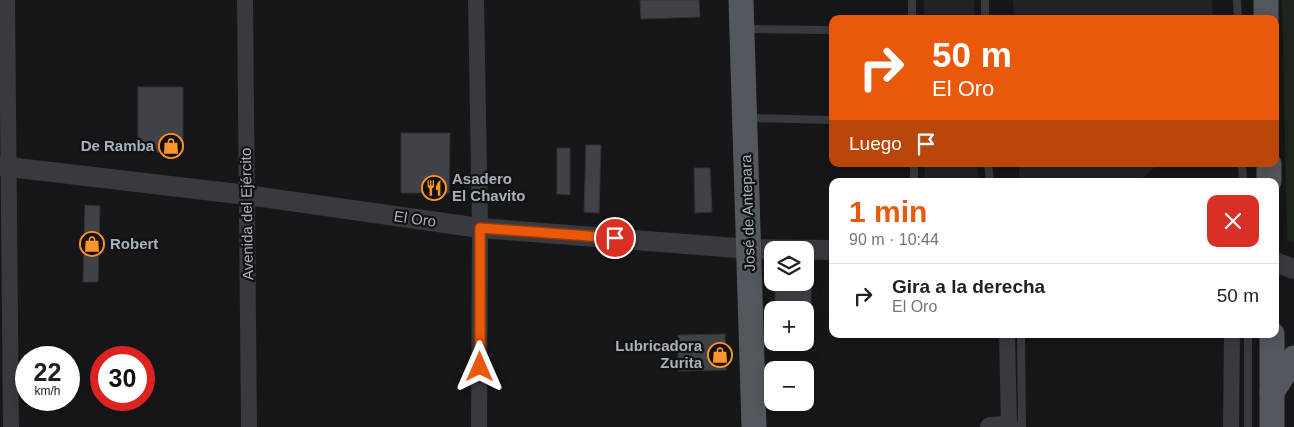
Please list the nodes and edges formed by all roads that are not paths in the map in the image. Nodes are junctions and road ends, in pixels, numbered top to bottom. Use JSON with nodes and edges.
{"nodes":[{"id":1,"x":7,"y":0,"type":"edge"},
{"id":2,"x":245,"y":0,"type":"edge"},
{"id":3,"x":476,"y":0,"type":"edge"},
{"id":4,"x":741,"y":0,"type":"edge"},
{"id":5,"x":912,"y":0,"type":"edge"},
{"id":6,"x":985,"y":0,"type":"edge"},
{"id":7,"x":1237,"y":0,"type":"edge"},
{"id":8,"x":1266,"y":0,"type":"edge"},
{"id":9,"x":912,"y":15,"type":"edge"},
{"id":10,"x":984,"y":15,"type":"edge"},
{"id":11,"x":1238,"y":15,"type":"edge"},
{"id":12,"x":1266,"y":15,"type":"edge"},
{"id":13,"x":742,"y":28,"type":"junction"},
{"id":14,"x":829,"y":30,"type":"edge"},
{"id":15,"x":745,"y":118,"type":"junction"},
{"id":16,"x":829,"y":120,"type":"edge"},
{"id":17,"x":4,"y":167,"type":"edge"},
{"id":18,"x":247,"y":196,"type":"junction"},
{"id":19,"x":480,"y":228,"type":"junction"},
{"id":20,"x":750,"y":249,"type":"junction"},
{"id":21,"x":829,"y":250,"type":"edge"},
{"id":22,"x":1279,"y":263,"type":"edge"},
{"id":23,"x":1294,"y":268,"type":"edge"},
{"id":24,"x":1007,"y":338,"type":"edge"},
{"id":25,"x":1021,"y":338,"type":"edge"},
{"id":26,"x":1232,"y":338,"type":"edge"},
{"id":27,"x":1248,"y":338,"type":"edge"},
{"id":28,"x":1272,"y":338,"type":"edge"},
{"id":29,"x":4,"y":346,"type":"edge"},
{"id":30,"x":1294,"y":358,"type":"edge"},
{"id":31,"x":1272,"y":392,"type":"junction"},
{"id":32,"x":11,"y":427,"type":"edge"},
{"id":33,"x":250,"y":427,"type":"edge"},
{"id":34,"x":479,"y":427,"type":"edge"},
{"id":35,"x":754,"y":427,"type":"edge"},
{"id":36,"x":1007,"y":427,"type":"edge"},
{"id":37,"x":1231,"y":427,"type":"edge"},
{"id":38,"x":1248,"y":427,"type":"edge"},
{"id":39,"x":1272,"y":427,"type":"edge"}],
"edges":[{"from":1,"to":17,"type":"street"},
{"from":2,"to":18,"type":"street","name":"Avenida del Ejército"},
{"from":3,"to":19,"type":"street"},
{"from":4,"to":13,"type":"main road","name":"José de Antepara"},
{"from":5,"to":9,"type":"lane"},
{"from":6,"to":10,"type":"lane"},
{"from":7,"to":11,"type":"lane"},
{"from":8,"to":12,"type":"main road"},
{"from":13,"to":14,"type":"lane"},
{"from":13,"to":15,"type":"main road","name":"José de Antepara"},
{"from":15,"to":16,"type":"lane"},
{"from":15,"to":20,"type":"main road","name":"José de Antepara"},
{"from":17,"to":18,"type":"street","name":"El Oro"},
{"from":17,"to":29,"type":"street"},
{"from":18,"to":19,"type":"street","name":"El Oro"},
{"from":18,"to":33,"type":"street","name":"Avenida del Ejército"},
{"from":19,"to":20,"type":"street","name":"El Oro"},
{"from":19,"to":34,"type":"street"},
{"from":20,"to":21,"type":"street","name":"El Oro"},
{"from":20,"to":35,"type":"main road","name":"José de Antepara"},
{"from":22,"to":23,"type":"street"},
{"from":24,"to":36,"type":"street"},
{"from":25,"to":36,"type":"lane"},
{"from":26,"to":37,"type":"street"},
{"from":27,"to":38,"type":"lane"},
{"from":28,"to":31,"type":"main road"},
{"from":29,"to":32,"type":"street"},
{"from":30,"to":31,"type":"main road"},
{"from":31,"to":39,"type":"main road"}]}
